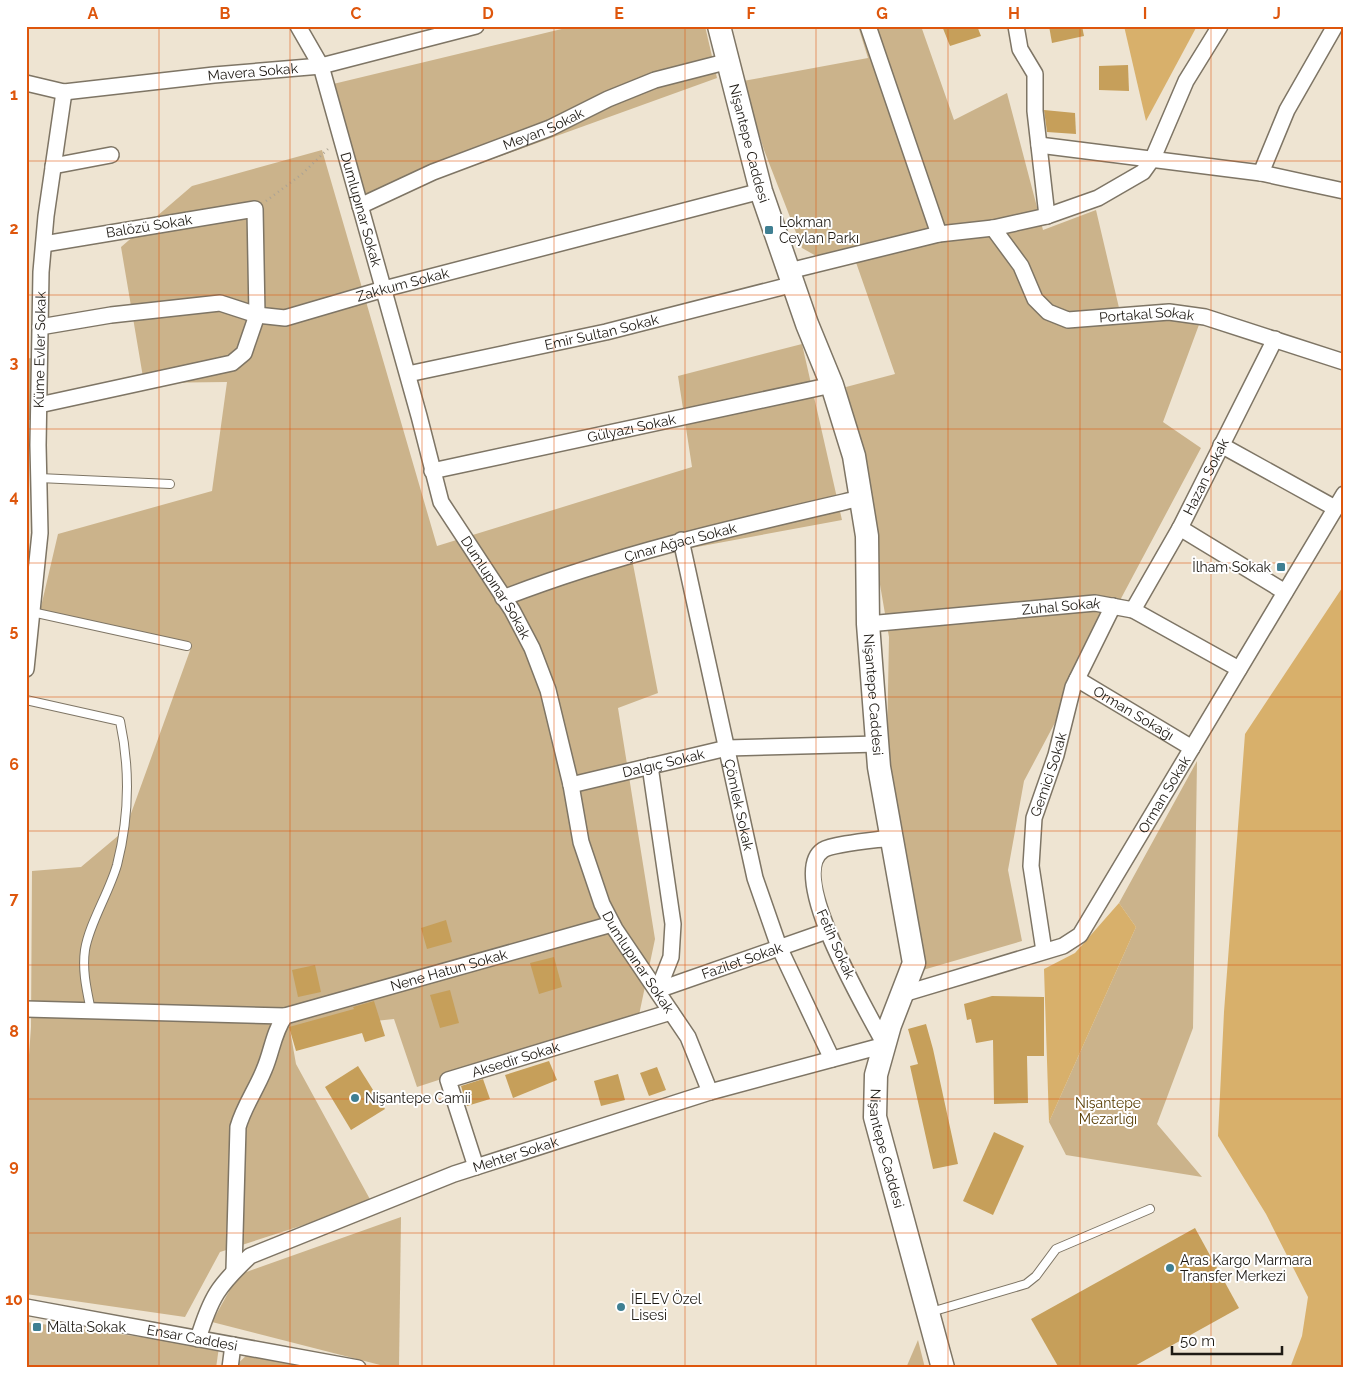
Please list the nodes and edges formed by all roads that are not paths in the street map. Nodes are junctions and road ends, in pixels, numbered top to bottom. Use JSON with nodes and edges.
{"nodes":[{"id":1,"x":298,"y":26,"type":"edge"},
{"id":2,"x":476,"y":26,"type":"edge"},
{"id":3,"x":719,"y":26,"type":"edge"},
{"id":4,"x":868,"y":26,"type":"edge"},
{"id":5,"x":1016,"y":26,"type":"edge"},
{"id":6,"x":1220,"y":26,"type":"edge"},
{"id":7,"x":1335,"y":26,"type":"edge"},
{"id":8,"x":729,"y":61,"type":"junction"},
{"id":9,"x":321,"y":66,"type":"junction"},
{"id":10,"x":26,"y":83,"type":"edge"},
{"id":11,"x":64,"y":92,"type":"junction"},
{"id":12,"x":1039,"y":145,"type":"junction"},
{"id":13,"x":111,"y":155,"type":"dead end"},
{"id":14,"x":1153,"y":158,"type":"junction"},
{"id":15,"x":53,"y":166,"type":"junction"},
{"id":16,"x":1261,"y":173,"type":"junction"},
{"id":17,"x":761,"y":191,"type":"junction"},
{"id":18,"x":1344,"y":191,"type":"edge"},
{"id":19,"x":360,"y":206,"type":"junction"},
{"id":20,"x":1047,"y":216,"type":"junction"},
{"id":21,"x":993,"y":228,"type":"junction"},
{"id":22,"x":939,"y":234,"type":"junction"},
{"id":23,"x":44,"y":244,"type":"junction"},
{"id":24,"x":792,"y":278,"type":"junction"},
{"id":25,"x":384,"y":288,"type":"junction"},
{"id":26,"x":257,"y":315,"type":"junction"},
{"id":27,"x":40,"y":327,"type":"junction"},
{"id":28,"x":1275,"y":339,"type":"junction"},
{"id":29,"x":1344,"y":362,"type":"edge"},
{"id":30,"x":408,"y":374,"type":"junction"},
{"id":31,"x":832,"y":385,"type":"junction"},
{"id":32,"x":39,"y":405,"type":"junction"},
{"id":33,"x":1221,"y":445,"type":"junction"},
{"id":34,"x":432,"y":472,"type":"junction"},
{"id":35,"x":39,"y":478,"type":"junction"},
{"id":36,"x":170,"y":484,"type":"dead end"},
{"id":37,"x":1344,"y":494,"type":"edge"},
{"id":38,"x":861,"y":498,"type":"junction"},
{"id":39,"x":1335,"y":508,"type":"junction"},
{"id":40,"x":1180,"y":528,"type":"junction"},
{"id":41,"x":681,"y":540,"type":"junction"},
{"id":42,"x":1285,"y":592,"type":"junction"},
{"id":43,"x":503,"y":598,"type":"junction"},
{"id":44,"x":1113,"y":606,"type":"junction"},
{"id":45,"x":1133,"y":610,"type":"junction"},
{"id":46,"x":32,"y":612,"type":"junction"},
{"id":47,"x":868,"y":624,"type":"junction"},
{"id":48,"x":187,"y":646,"type":"dead end"},
{"id":49,"x":26,"y":669,"type":"edge"},
{"id":50,"x":1240,"y":669,"type":"junction"},
{"id":51,"x":1077,"y":679,"type":"junction"},
{"id":52,"x":26,"y":700,"type":"edge"},
{"id":53,"x":878,"y":744,"type":"junction"},
{"id":54,"x":728,"y":748,"type":"junction"},
{"id":55,"x":1192,"y":748,"type":"junction"},
{"id":56,"x":650,"y":766,"type":"junction"},
{"id":57,"x":571,"y":785,"type":"junction"},
{"id":58,"x":890,"y":838,"type":"junction"},
{"id":59,"x":612,"y":924,"type":"junction"},
{"id":60,"x":827,"y":930,"type":"junction"},
{"id":61,"x":779,"y":947,"type":"junction"},
{"id":62,"x":1044,"y":951,"type":"junction"},
{"id":63,"x":658,"y":990,"type":"junction"},
{"id":64,"x":903,"y":994,"type":"junction"},
{"id":65,"x":26,"y":1009,"type":"edge"},
{"id":66,"x":91,"y":1011,"type":"junction"},
{"id":67,"x":671,"y":1012,"type":"junction"},
{"id":68,"x":285,"y":1016,"type":"junction"},
{"id":69,"x":885,"y":1044,"type":"junction"},
{"id":70,"x":832,"y":1059,"type":"junction"},
{"id":71,"x":710,"y":1092,"type":"junction"},
{"id":72,"x":476,"y":1167,"type":"junction"},
{"id":73,"x":1150,"y":1209,"type":"dead end"},
{"id":74,"x":234,"y":1270,"type":"junction"},
{"id":75,"x":26,"y":1307,"type":"edge"},
{"id":76,"x":929,"y":1313,"type":"junction"},
{"id":77,"x":198,"y":1339,"type":"junction"},
{"id":78,"x":233,"y":1345,"type":"junction"},
{"id":79,"x":230,"y":1368,"type":"edge"},
{"id":80,"x":358,"y":1368,"type":"edge"},
{"id":81,"x":943,"y":1368,"type":"edge"}],
"edges":[{"from":1,"to":9,"type":"street","name":"Dumlupınar Sokak"},
{"from":2,"to":9,"type":"street","name":"Mavera Sokak"},
{"from":3,"to":8,"type":"street","name":"Nişantepe Caddesi"},
{"from":4,"to":22,"type":"street"},
{"from":5,"to":12,"type":"street"},
{"from":6,"to":14,"type":"street","name":"Emir Sultan Sokak"},
{"from":7,"to":16,"type":"street"},
{"from":8,"to":17,"type":"street","name":"Nişantepe Caddesi"},
{"from":8,"to":19,"type":"street","name":"Meyan Sokak"},
{"from":9,"to":11,"type":"street","name":"Mavera Sokak"},
{"from":9,"to":19,"type":"street","name":"Dumlupınar Sokak"},
{"from":10,"to":11,"type":"street","name":"Mavera Sokak"},
{"from":11,"to":15,"type":"street","name":"Küme Evler Sokak"},
{"from":12,"to":14,"type":"street"},
{"from":12,"to":20,"type":"street"},
{"from":13,"to":15,"type":"street"},
{"from":14,"to":16,"type":"street"},
{"from":14,"to":20,"type":"street","name":"Emir Sultan Sokak"},
{"from":15,"to":23,"type":"street","name":"Küme Evler Sokak"},
{"from":16,"to":18,"type":"street"},
{"from":17,"to":24,"type":"street","name":"Nişantepe Caddesi"},
{"from":17,"to":25,"type":"street","name":"Zakkum Sokak"},
{"from":19,"to":25,"type":"street","name":"Dumlupınar Sokak"},
{"from":20,"to":21,"type":"street","name":"Emir Sultan Sokak"},
{"from":21,"to":22,"type":"street","name":"Emir Sultan Sokak"},
{"from":21,"to":28,"type":"street","name":"Portakal Sokak"},
{"from":22,"to":24,"type":"street","name":"Emir Sultan Sokak"},
{"from":23,"to":26,"type":"street","name":"Balözü Sokak"},
{"from":23,"to":27,"type":"street","name":"Küme Evler Sokak"},
{"from":24,"to":30,"type":"street","name":"Emir Sultan Sokak"},
{"from":24,"to":31,"type":"street","name":"Nişantepe Caddesi"},
{"from":25,"to":26,"type":"street","name":"Zakkum Sokak"},
{"from":25,"to":30,"type":"street","name":"Dumlupınar Sokak"},
{"from":26,"to":27,"type":"street","name":"Zakkum Sokak"},
{"from":26,"to":32,"type":"street"},
{"from":27,"to":32,"type":"street","name":"Küme Evler Sokak"},
{"from":28,"to":29,"type":"street","name":"Portakal Sokak"},
{"from":28,"to":33,"type":"street","name":"Hazan Sokak"},
{"from":30,"to":34,"type":"street","name":"Dumlupınar Sokak"},
{"from":31,"to":34,"type":"street","name":"Gülyazı Sokak"},
{"from":31,"to":38,"type":"street","name":"Nişantepe Caddesi"},
{"from":32,"to":35,"type":"street","name":"Küme Evler Sokak"},
{"from":33,"to":39,"type":"street"},
{"from":33,"to":40,"type":"street","name":"Hazan Sokak"},
{"from":34,"to":43,"type":"street","name":"Dumlupınar Sokak"},
{"from":35,"to":36,"type":"lane"},
{"from":35,"to":46,"type":"street","name":"Küme Evler Sokak"},
{"from":37,"to":39,"type":"street","name":"Orman Sokak"},
{"from":38,"to":41,"type":"street","name":"Çınar Ağacı Sokak"},
{"from":38,"to":47,"type":"street","name":"Nişantepe Caddesi"},
{"from":39,"to":42,"type":"street","name":"Orman Sokak"},
{"from":40,"to":42,"type":"street"},
{"from":40,"to":45,"type":"street","name":"Hazan Sokak"},
{"from":41,"to":43,"type":"street","name":"Çınar Ağacı Sokak"},
{"from":41,"to":54,"type":"street","name":"Çömlek Sokak"},
{"from":42,"to":50,"type":"street","name":"Orman Sokak"},
{"from":43,"to":57,"type":"street","name":"Dumlupınar Sokak"},
{"from":44,"to":45,"type":"street","name":"Zuhal Sokak"},
{"from":44,"to":47,"type":"street","name":"Zuhal Sokak"},
{"from":44,"to":51,"type":"street","name":"Gemici Sokak"},
{"from":45,"to":50,"type":"street","name":"Zuhal Sokak"},
{"from":46,"to":48,"type":"lane"},
{"from":46,"to":49,"type":"street","name":"Küme Evler Sokak"},
{"from":47,"to":53,"type":"street","name":"Nişantepe Caddesi"},
{"from":50,"to":55,"type":"street","name":"Orman Sokak"},
{"from":51,"to":55,"type":"street","name":"Orman Sokağı"},
{"from":51,"to":62,"type":"street","name":"Gemici Sokak"},
{"from":52,"to":66,"type":"lane"},
{"from":53,"to":54,"type":"street","name":"Dalgıç Sokak"},
{"from":53,"to":58,"type":"street","name":"Nişantepe Caddesi"},
{"from":54,"to":56,"type":"street","name":"Dalgıç Sokak"},
{"from":54,"to":61,"type":"street","name":"Çömlek Sokak"},
{"from":55,"to":62,"type":"street","name":"Orman Sokak"},
{"from":56,"to":57,"type":"street","name":"Dalgıç Sokak"},
{"from":56,"to":63,"type":"street"},
{"from":57,"to":59,"type":"street","name":"Dumlupınar Sokak"},
{"from":58,"to":60,"type":"street","name":"Fetih Sokak"},
{"from":58,"to":64,"type":"street","name":"Nişantepe Caddesi"},
{"from":59,"to":63,"type":"street","name":"Dumlupınar Sokak"},
{"from":59,"to":68,"type":"street","name":"Nene Hatun Sokak"},
{"from":60,"to":61,"type":"street","name":"Fazilet Sokak"},
{"from":60,"to":69,"type":"street","name":"Fetih Sokak"},
{"from":61,"to":63,"type":"street","name":"Fazilet Sokak"},
{"from":61,"to":70,"type":"street","name":"Çömlek Sokak"},
{"from":62,"to":64,"type":"street","name":"Orman Sokak"},
{"from":63,"to":67,"type":"street","name":"Dumlupınar Sokak"},
{"from":64,"to":69,"type":"street","name":"Nişantepe Caddesi"},
{"from":65,"to":66,"type":"street","name":"Nene Hatun Sokak"},
{"from":66,"to":68,"type":"street","name":"Nene Hatun Sokak"},
{"from":67,"to":71,"type":"street","name":"Dumlupınar Sokak"},
{"from":67,"to":72,"type":"street","name":"Aksedir Sokak"},
{"from":68,"to":74,"type":"street"},
{"from":69,"to":70,"type":"street","name":"Mehter Sokak"},
{"from":69,"to":76,"type":"street","name":"Nişantepe Caddesi"},
{"from":70,"to":71,"type":"street","name":"Mehter Sokak"},
{"from":71,"to":72,"type":"street","name":"Mehter Sokak"},
{"from":72,"to":74,"type":"street","name":"Mehter Sokak"},
{"from":73,"to":76,"type":"lane"},
{"from":74,"to":77,"type":"street","name":"Mehter Sokak"},
{"from":75,"to":77,"type":"street","name":"Ensar Caddesi"},
{"from":76,"to":81,"type":"street","name":"Nişantepe Caddesi"},
{"from":77,"to":78,"type":"street","name":"Ensar Caddesi"},
{"from":78,"to":79,"type":"street"},
{"from":78,"to":80,"type":"street","name":"Ensar Caddesi"}]}
